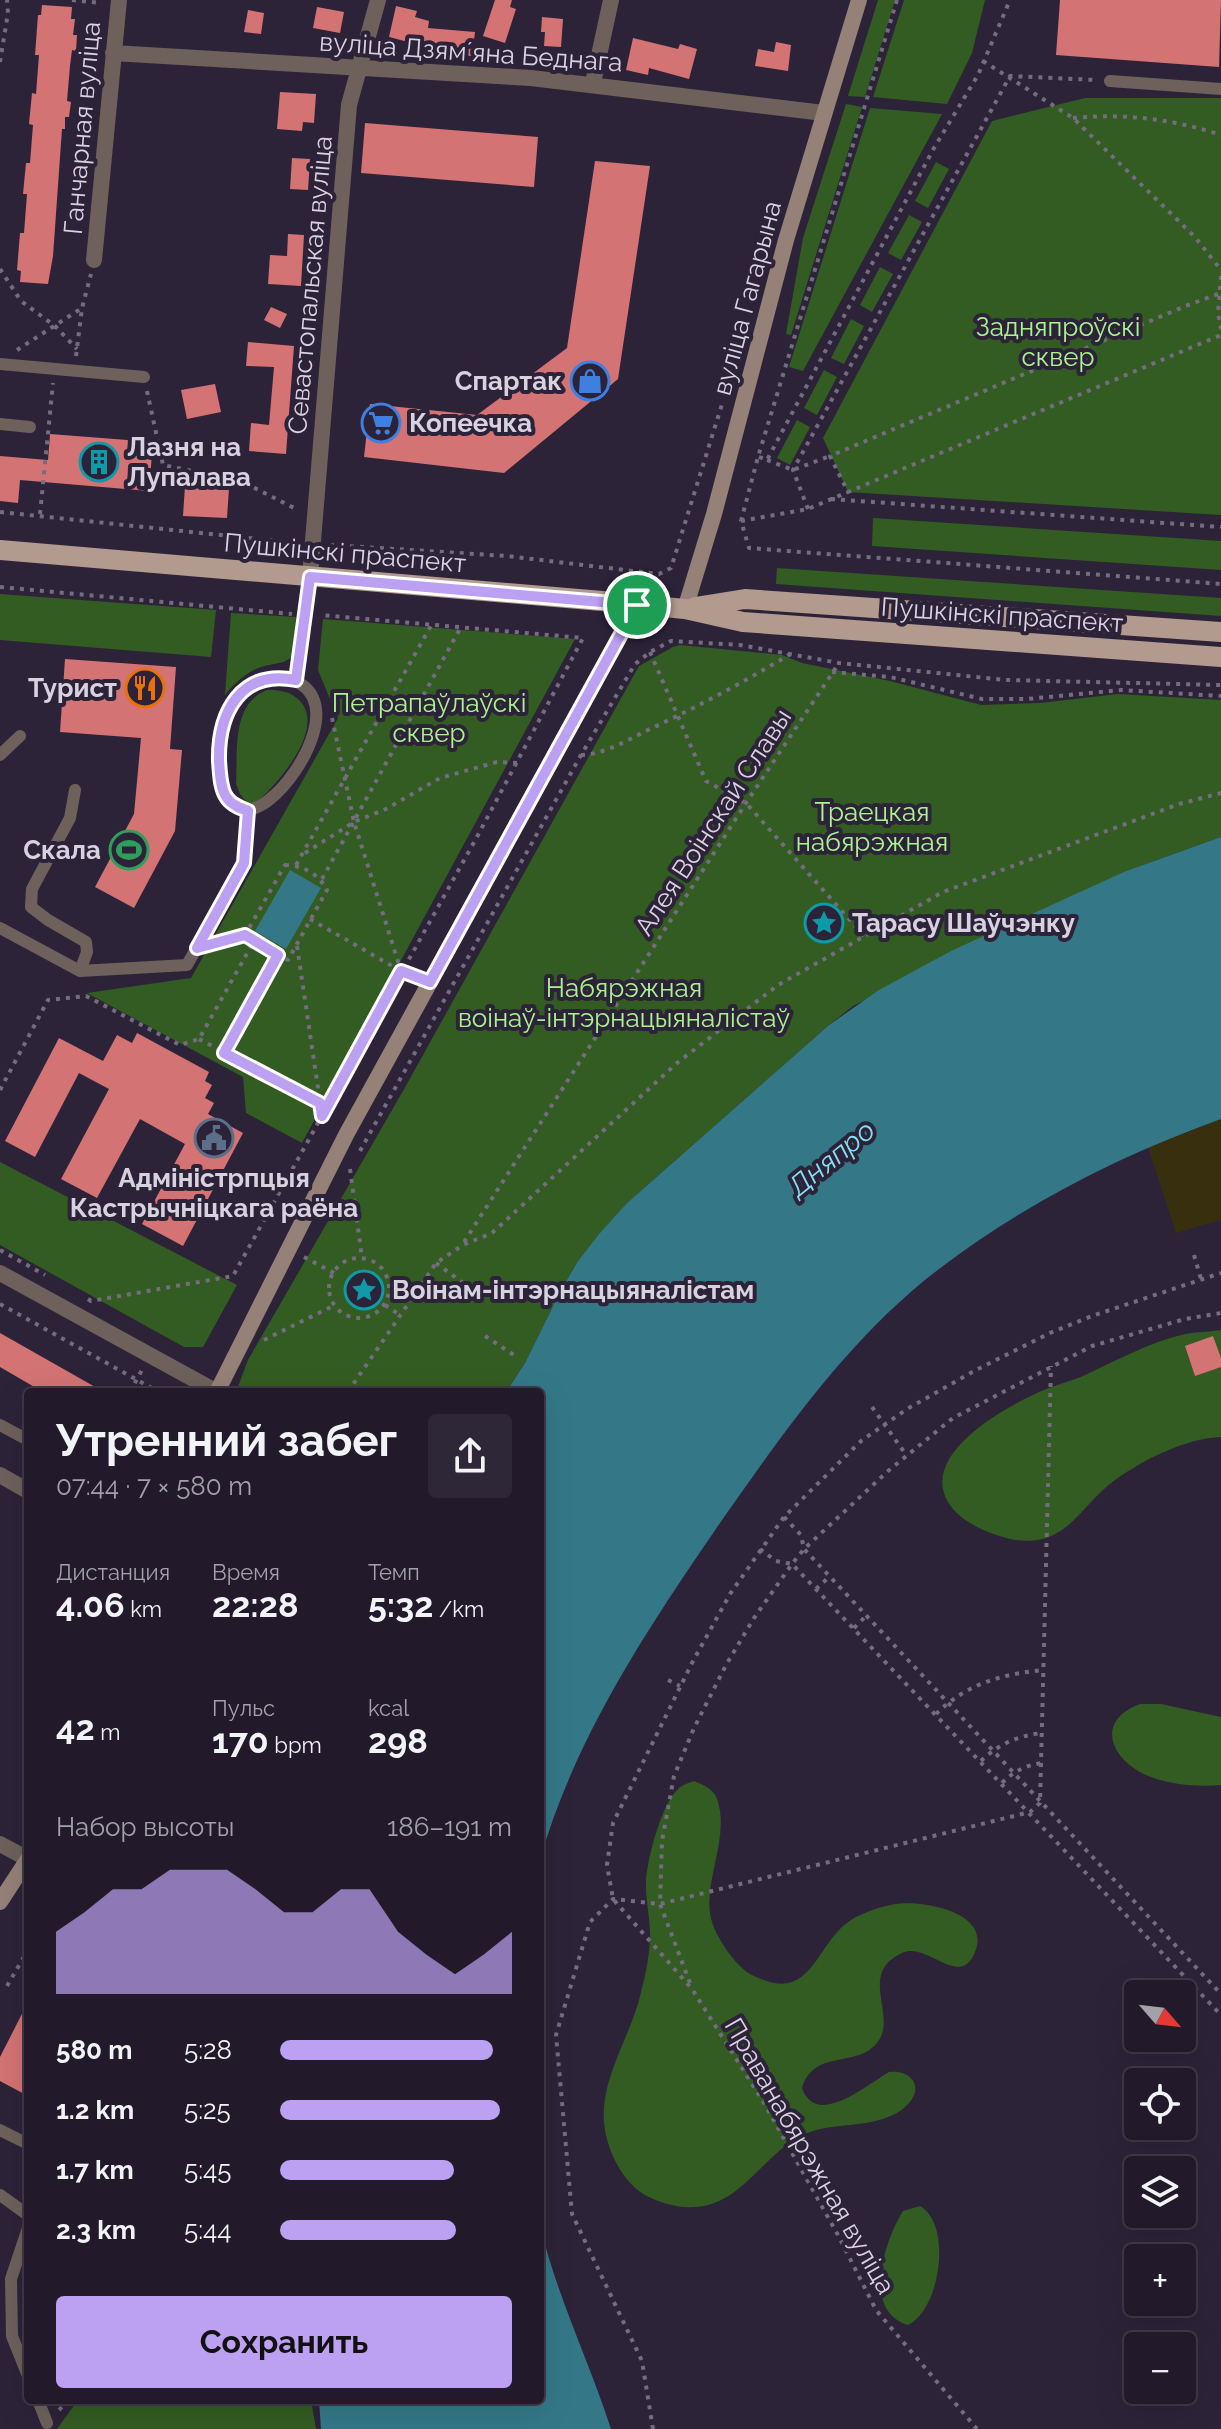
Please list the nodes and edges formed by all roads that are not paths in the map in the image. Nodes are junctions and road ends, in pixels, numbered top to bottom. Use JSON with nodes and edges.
{"nodes":[{"id":1,"x":378,"y":0,"type":"edge"},
{"id":2,"x":611,"y":0,"type":"edge"},
{"id":3,"x":859,"y":0,"type":"edge"},
{"id":4,"x":118,"y":2,"type":"edge"},
{"id":5,"x":113,"y":53,"type":"junction"},
{"id":6,"x":358,"y":68,"type":"junction"},
{"id":7,"x":1110,"y":81,"type":"road end"},
{"id":8,"x":593,"y":83,"type":"junction"},
{"id":9,"x":1221,"y":89,"type":"edge"},
{"id":10,"x":824,"y":113,"type":"junction"},
{"id":11,"x":94,"y":260,"type":"road end"},
{"id":12,"x":0,"y":364,"type":"edge"},
{"id":13,"x":144,"y":377,"type":"road end"},
{"id":14,"x":0,"y":424,"type":"edge"},
{"id":15,"x":30,"y":427,"type":"dead end"},
{"id":16,"x":0,"y":550,"type":"edge"},
{"id":17,"x":310,"y":577,"type":"junction"},
{"id":18,"x":637,"y":605,"type":"junction"},
{"id":19,"x":685,"y":609,"type":"junction"},
{"id":20,"x":1221,"y":632,"type":"edge"},
{"id":21,"x":1221,"y":657,"type":"edge"},
{"id":22,"x":296,"y":680,"type":"junction"},
{"id":23,"x":20,"y":736,"type":"dead end"},
{"id":24,"x":0,"y":755,"type":"edge"},
{"id":25,"x":75,"y":790,"type":"dead end"},
{"id":26,"x":248,"y":811,"type":"junction"},
{"id":27,"x":0,"y":928,"type":"edge"},
{"id":28,"x":80,"y":971,"type":"junction"},
{"id":29,"x":0,"y":1273,"type":"edge"},
{"id":30,"x":210,"y":1388,"type":"edge"},
{"id":31,"x":219,"y":1388,"type":"edge"},
{"id":32,"x":0,"y":1425,"type":"edge"},
{"id":33,"x":24,"y":1438,"type":"edge"},
{"id":34,"x":0,"y":1475,"type":"edge"},
{"id":35,"x":24,"y":1489,"type":"edge"},
{"id":36,"x":0,"y":1844,"type":"edge"},
{"id":37,"x":24,"y":1857,"type":"edge"},
{"id":38,"x":24,"y":1865,"type":"edge"},
{"id":39,"x":0,"y":1902,"type":"edge"},
{"id":40,"x":0,"y":2130,"type":"edge"},
{"id":41,"x":24,"y":2142,"type":"edge"},
{"id":42,"x":0,"y":2195,"type":"edge"},
{"id":43,"x":24,"y":2212,"type":"edge"},
{"id":44,"x":24,"y":2240,"type":"edge"},
{"id":45,"x":24,"y":2366,"type":"edge"},
{"id":46,"x":40,"y":2404,"type":"edge"},
{"id":47,"x":47,"y":2423,"type":"dead end"}],
"edges":[{"from":1,"to":6,"type":"street","name":"Севастопальская вуліца"},
{"from":2,"to":8,"type":"street"},
{"from":3,"to":10,"type":"main road","name":"вуліца Гагарына"},
{"from":4,"to":5,"type":"street","name":"Ганчарная вуліца"},
{"from":5,"to":6,"type":"street","name":"вуліца Дзямʼяна Беднага"},
{"from":5,"to":11,"type":"street","name":"Ганчарная вуліца"},
{"from":6,"to":8,"type":"street","name":"вуліца Дзямʼяна Беднага"},
{"from":6,"to":17,"type":"street","name":"Севастопальская вуліца"},
{"from":7,"to":9,"type":"lane"},
{"from":8,"to":10,"type":"street","name":"вуліца Дзямʼяна Беднага"},
{"from":10,"to":19,"type":"main road","name":"вуліца Гагарына"},
{"from":12,"to":13,"type":"lane"},
{"from":14,"to":15,"type":"lane"},
{"from":16,"to":17,"type":"main road","name":"Пушкінскі праспект"},
{"from":17,"to":18,"type":"main road","name":"Пушкінскі праспект"},
{"from":17,"to":22,"type":"lane"},
{"from":18,"to":19,"type":"main road","name":"Пушкінскі праспект"},
{"from":18,"to":31,"type":"main road"},
{"from":19,"to":20,"type":"main road","name":"Пушкінскі праспект"},
{"from":19,"to":21,"type":"main road","name":"Пушкінскі праспект"},
{"from":22,"to":26,"type":"lane"},
{"from":22,"to":26,"type":"lane"},
{"from":23,"to":24,"type":"lane"},
{"from":25,"to":28,"type":"lane"},
{"from":26,"to":28,"type":"lane"},
{"from":27,"to":28,"type":"lane"},
{"from":29,"to":30,"type":"street"},
{"from":32,"to":33,"type":"lane"},
{"from":34,"to":35,"type":"street"},
{"from":36,"to":37,"type":"street"},
{"from":38,"to":39,"type":"main road"},
{"from":40,"to":41,"type":"lane"},
{"from":42,"to":43,"type":"lane"},
{"from":44,"to":45,"type":"lane"},
{"from":46,"to":47,"type":"lane"}]}
